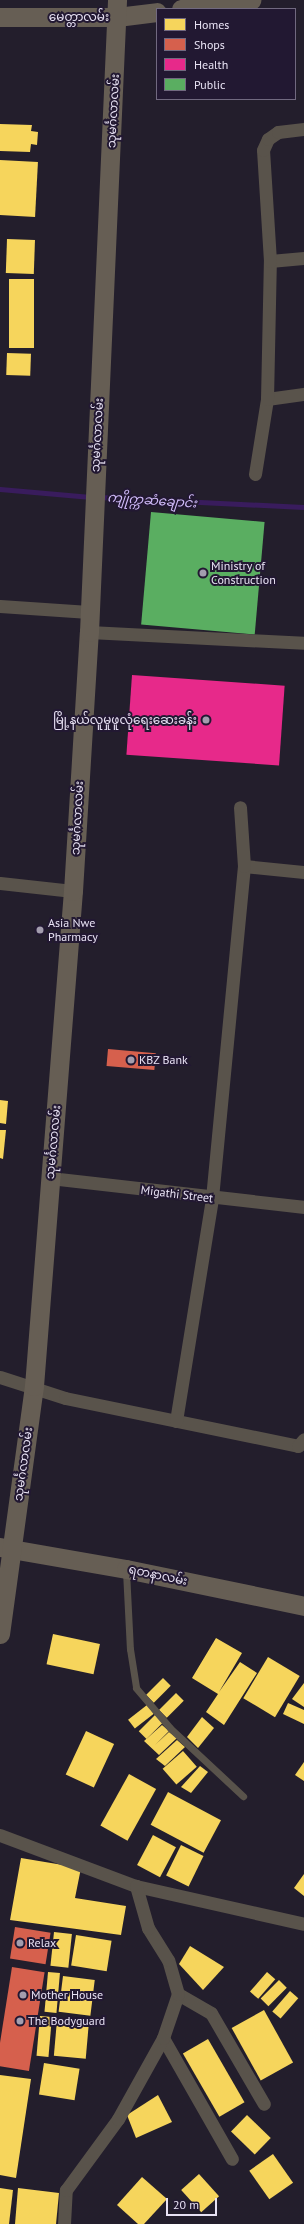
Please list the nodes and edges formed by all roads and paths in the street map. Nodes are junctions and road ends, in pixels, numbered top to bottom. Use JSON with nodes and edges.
{"nodes":[{"id":1,"x":251,"y":0,"type":"edge"},
{"id":2,"x":189,"y":8,"type":"edge"},
{"id":3,"x":117,"y":9,"type":"edge"},
{"id":4,"x":156,"y":12,"type":"edge"},
{"id":5,"x":0,"y":17,"type":"edge"},
{"id":6,"x":304,"y":129,"type":"edge"},
{"id":7,"x":304,"y":258,"type":"edge"},
{"id":8,"x":270,"y":261,"type":"junction"},
{"id":9,"x":304,"y":394,"type":"edge"},
{"id":10,"x":267,"y":399,"type":"junction"},
{"id":11,"x":255,"y":474,"type":"dead end"},
{"id":12,"x":0,"y":606,"type":"edge"},
{"id":13,"x":89,"y":612,"type":"junction"},
{"id":14,"x":89,"y":632,"type":"junction"},
{"id":15,"x":304,"y":643,"type":"edge"},
{"id":16,"x":240,"y":807,"type":"dead end"},
{"id":17,"x":244,"y":866,"type":"junction"},
{"id":18,"x":304,"y":872,"type":"edge"},
{"id":19,"x":0,"y":883,"type":"edge"},
{"id":20,"x":73,"y":891,"type":"junction"},
{"id":21,"x":50,"y":1178,"type":"junction"},
{"id":22,"x":212,"y":1198,"type":"junction"},
{"id":23,"x":304,"y":1208,"type":"edge"},
{"id":24,"x":0,"y":1376,"type":"edge"},
{"id":25,"x":34,"y":1386,"type":"junction"},
{"id":26,"x":176,"y":1421,"type":"junction"},
{"id":27,"x":304,"y":1440,"type":"edge"},
{"id":28,"x":6,"y":1548,"type":"edge"},
{"id":29,"x":126,"y":1569,"type":"junction"},
{"id":30,"x":304,"y":1606,"type":"edge"},
{"id":31,"x":0,"y":1634,"type":"edge"},
{"id":32,"x":243,"y":1796,"type":"dead end"},
{"id":33,"x":0,"y":1835,"type":"edge"},
{"id":34,"x":136,"y":1886,"type":"junction"},
{"id":35,"x":304,"y":1924,"type":"edge"},
{"id":36,"x":178,"y":1994,"type":"junction"},
{"id":37,"x":163,"y":2038,"type":"junction"},
{"id":38,"x":264,"y":2104,"type":"dead end"},
{"id":39,"x":232,"y":2159,"type":"dead end"},
{"id":40,"x":64,"y":2224,"type":"edge"}],
"edges":[{"from":1,"to":2,"type":"main road"},
{"from":3,"to":4,"type":"main road","name":"မေတ္တာလမ်း"},
{"from":3,"to":5,"type":"main road","name":"မေတ္တာလမ်း"},
{"from":3,"to":13,"type":"main road","name":"သုမင်္ဂလာလမ်း"},
{"from":6,"to":8,"type":"street"},
{"from":7,"to":8,"type":"street"},
{"from":8,"to":10,"type":"street"},
{"from":9,"to":10,"type":"street"},
{"from":10,"to":11,"type":"street"},
{"from":12,"to":13,"type":"street"},
{"from":13,"to":14,"type":"main road","name":"သုမင်္ဂလာလမ်း"},
{"from":14,"to":15,"type":"street"},
{"from":14,"to":20,"type":"main road","name":"သုမင်္ဂလာလမ်း"},
{"from":16,"to":17,"type":"street"},
{"from":17,"to":18,"type":"street"},
{"from":17,"to":22,"type":"street"},
{"from":19,"to":20,"type":"street"},
{"from":20,"to":21,"type":"main road","name":"သုမင်္ဂလာလမ်း"},
{"from":21,"to":22,"type":"street","name":"Migathi Street"},
{"from":21,"to":25,"type":"main road","name":"သုမင်္ဂလာလမ်း"},
{"from":22,"to":23,"type":"street","name":"Migathi Street"},
{"from":22,"to":26,"type":"street"},
{"from":24,"to":25,"type":"street"},
{"from":25,"to":26,"type":"street"},
{"from":25,"to":28,"type":"main road","name":"သုမင်္ဂလာလမ်း"},
{"from":26,"to":27,"type":"street"},
{"from":28,"to":29,"type":"main road","name":"ရတနာလမ်း"},
{"from":28,"to":31,"type":"main road","name":"သုမင်္ဂလာလမ်း"},
{"from":29,"to":30,"type":"main road","name":"ရတနာလမ်း"},
{"from":29,"to":32,"type":"lane"},
{"from":33,"to":34,"type":"street"},
{"from":34,"to":35,"type":"street"},
{"from":34,"to":36,"type":"street"},
{"from":36,"to":37,"type":"street"},
{"from":36,"to":38,"type":"street"},
{"from":37,"to":39,"type":"street"},
{"from":37,"to":40,"type":"street"}]}
